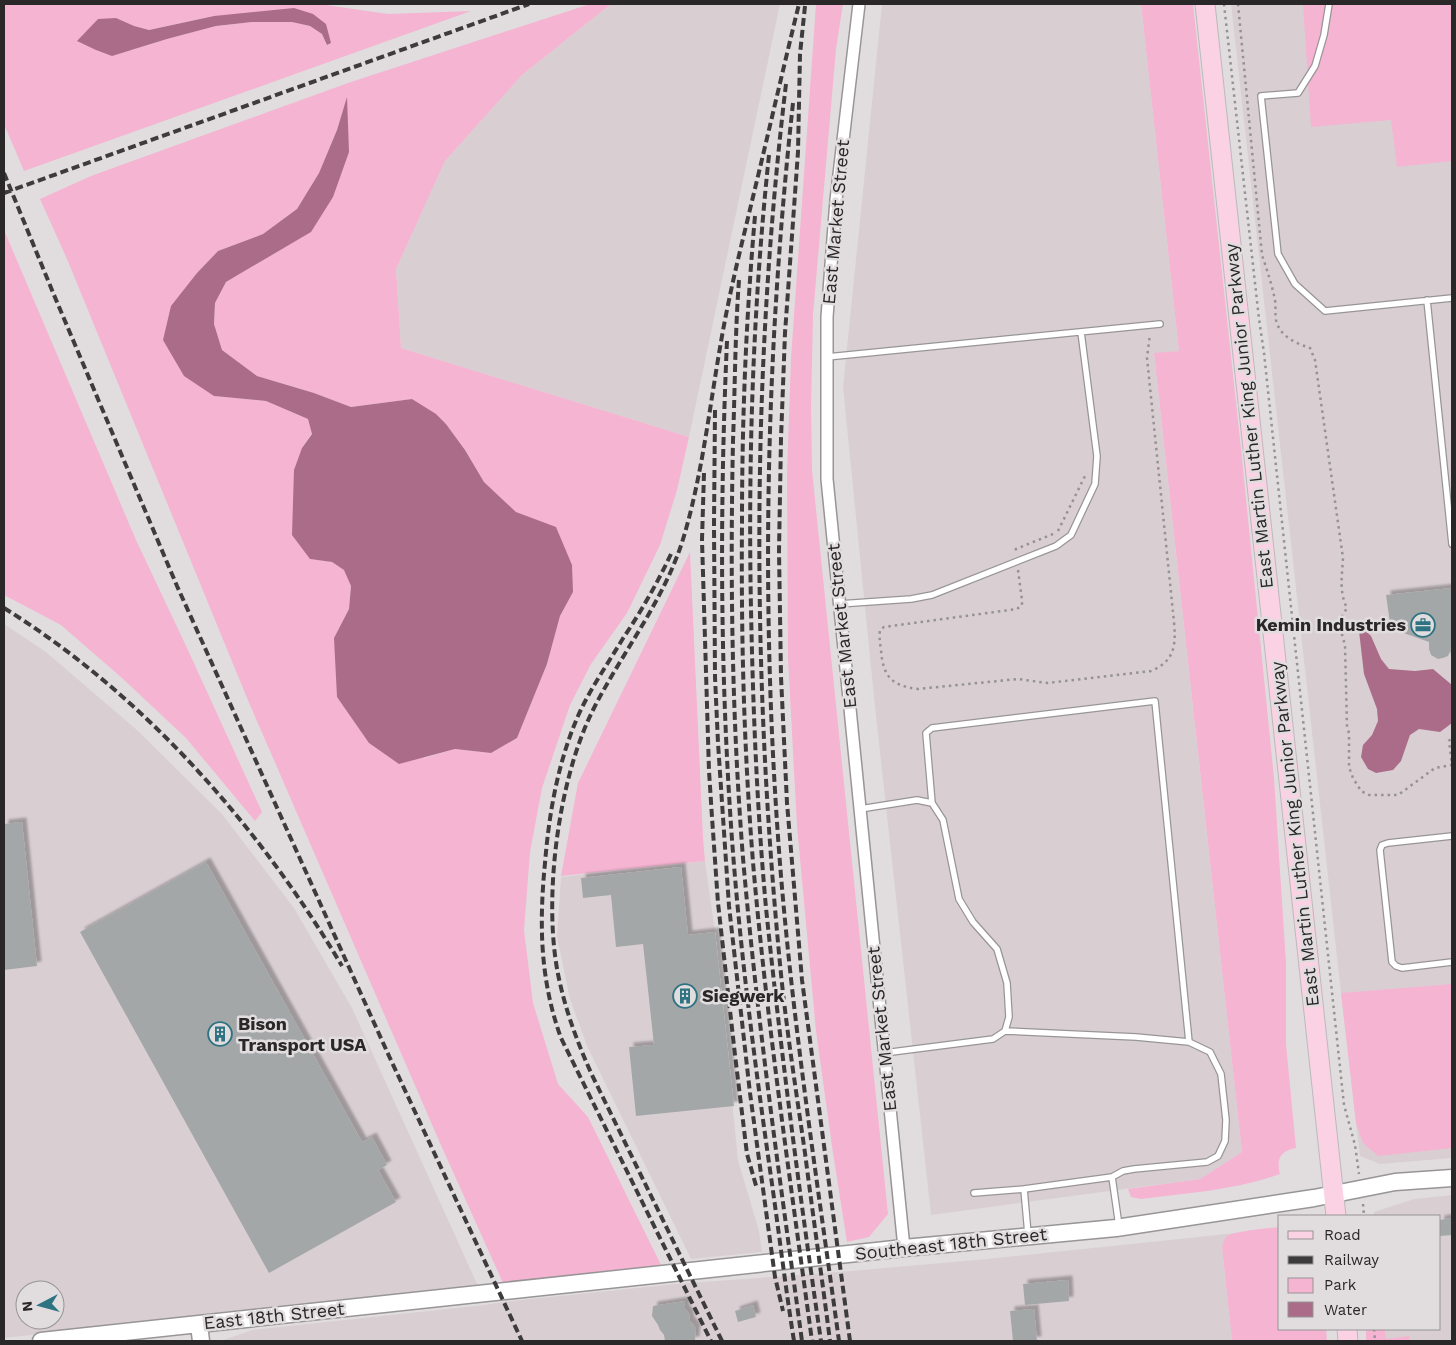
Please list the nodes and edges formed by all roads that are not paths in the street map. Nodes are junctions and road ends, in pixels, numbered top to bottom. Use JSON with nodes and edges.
{"nodes":[{"id":1,"x":859,"y":4,"type":"edge"},
{"id":2,"x":1205,"y":4,"type":"edge"},
{"id":3,"x":1329,"y":4,"type":"edge"},
{"id":4,"x":1452,"y":298,"type":"edge"},
{"id":5,"x":1427,"y":300,"type":"junction"},
{"id":6,"x":1160,"y":324,"type":"dead end"},
{"id":7,"x":1081,"y":332,"type":"junction"},
{"id":8,"x":827,"y":357,"type":"junction"},
{"id":9,"x":1452,"y":544,"type":"edge"},
{"id":10,"x":839,"y":604,"type":"junction"},
{"id":11,"x":932,"y":803,"type":"junction"},
{"id":12,"x":860,"y":809,"type":"junction"},
{"id":13,"x":1452,"y":836,"type":"edge"},
{"id":14,"x":1452,"y":962,"type":"edge"},
{"id":15,"x":1004,"y":1031,"type":"junction"},
{"id":16,"x":1190,"y":1042,"type":"junction"},
{"id":17,"x":884,"y":1053,"type":"junction"},
{"id":18,"x":1112,"y":1177,"type":"junction"},
{"id":19,"x":1452,"y":1178,"type":"edge"},
{"id":20,"x":1024,"y":1188,"type":"junction"},
{"id":21,"x":974,"y":1193,"type":"dead end"},
{"id":22,"x":1334,"y":1194,"type":"junction"},
{"id":23,"x":1336,"y":1215,"type":"edge"},
{"id":24,"x":1120,"y":1227,"type":"junction"},
{"id":25,"x":1028,"y":1236,"type":"junction"},
{"id":26,"x":904,"y":1248,"type":"junction"},
{"id":27,"x":448,"y":1297,"type":"joint"},
{"id":28,"x":200,"y":1333,"type":"edge"},
{"id":29,"x":177,"y":1334,"type":"edge"},
{"id":30,"x":41,"y":1341,"type":"edge"}],
"edges":[{"from":1,"to":8,"type":"street","name":"East Market Street"},
{"from":2,"to":22,"type":"main road","name":"East Martin Luther King Junior Parkway"},
{"from":3,"to":5,"type":"lane"},
{"from":4,"to":5,"type":"lane"},
{"from":5,"to":9,"type":"lane"},
{"from":6,"to":7,"type":"lane"},
{"from":7,"to":8,"type":"lane"},
{"from":7,"to":10,"type":"lane"},
{"from":8,"to":10,"type":"street","name":"East Market Street"},
{"from":10,"to":12,"type":"street","name":"East Market Street"},
{"from":11,"to":12,"type":"lane"},
{"from":11,"to":15,"type":"lane"},
{"from":11,"to":16,"type":"lane"},
{"from":12,"to":17,"type":"street","name":"East Market Street"},
{"from":13,"to":14,"type":"lane"},
{"from":15,"to":16,"type":"lane"},
{"from":15,"to":17,"type":"lane"},
{"from":16,"to":18,"type":"lane"},
{"from":17,"to":26,"type":"street","name":"East Market Street"},
{"from":18,"to":20,"type":"lane"},
{"from":18,"to":24,"type":"lane"},
{"from":19,"to":22,"type":"street","name":"Southeast 18th Street"},
{"from":20,"to":21,"type":"lane"},
{"from":20,"to":25,"type":"lane"},
{"from":22,"to":23,"type":"main road","name":"East Martin Luther King Junior Parkway"},
{"from":22,"to":24,"type":"street","name":"Southeast 18th Street"},
{"from":24,"to":25,"type":"street","name":"Southeast 18th Street"},
{"from":25,"to":26,"type":"street","name":"Southeast 18th Street"},
{"from":26,"to":27,"type":"street","name":"Southeast 18th Street"},
{"from":27,"to":28,"type":"street","name":"East 18th Street"},
{"from":28,"to":29,"type":"street","name":"East 18th Street"},
{"from":29,"to":30,"type":"street","name":"East 18th Street"}]}
